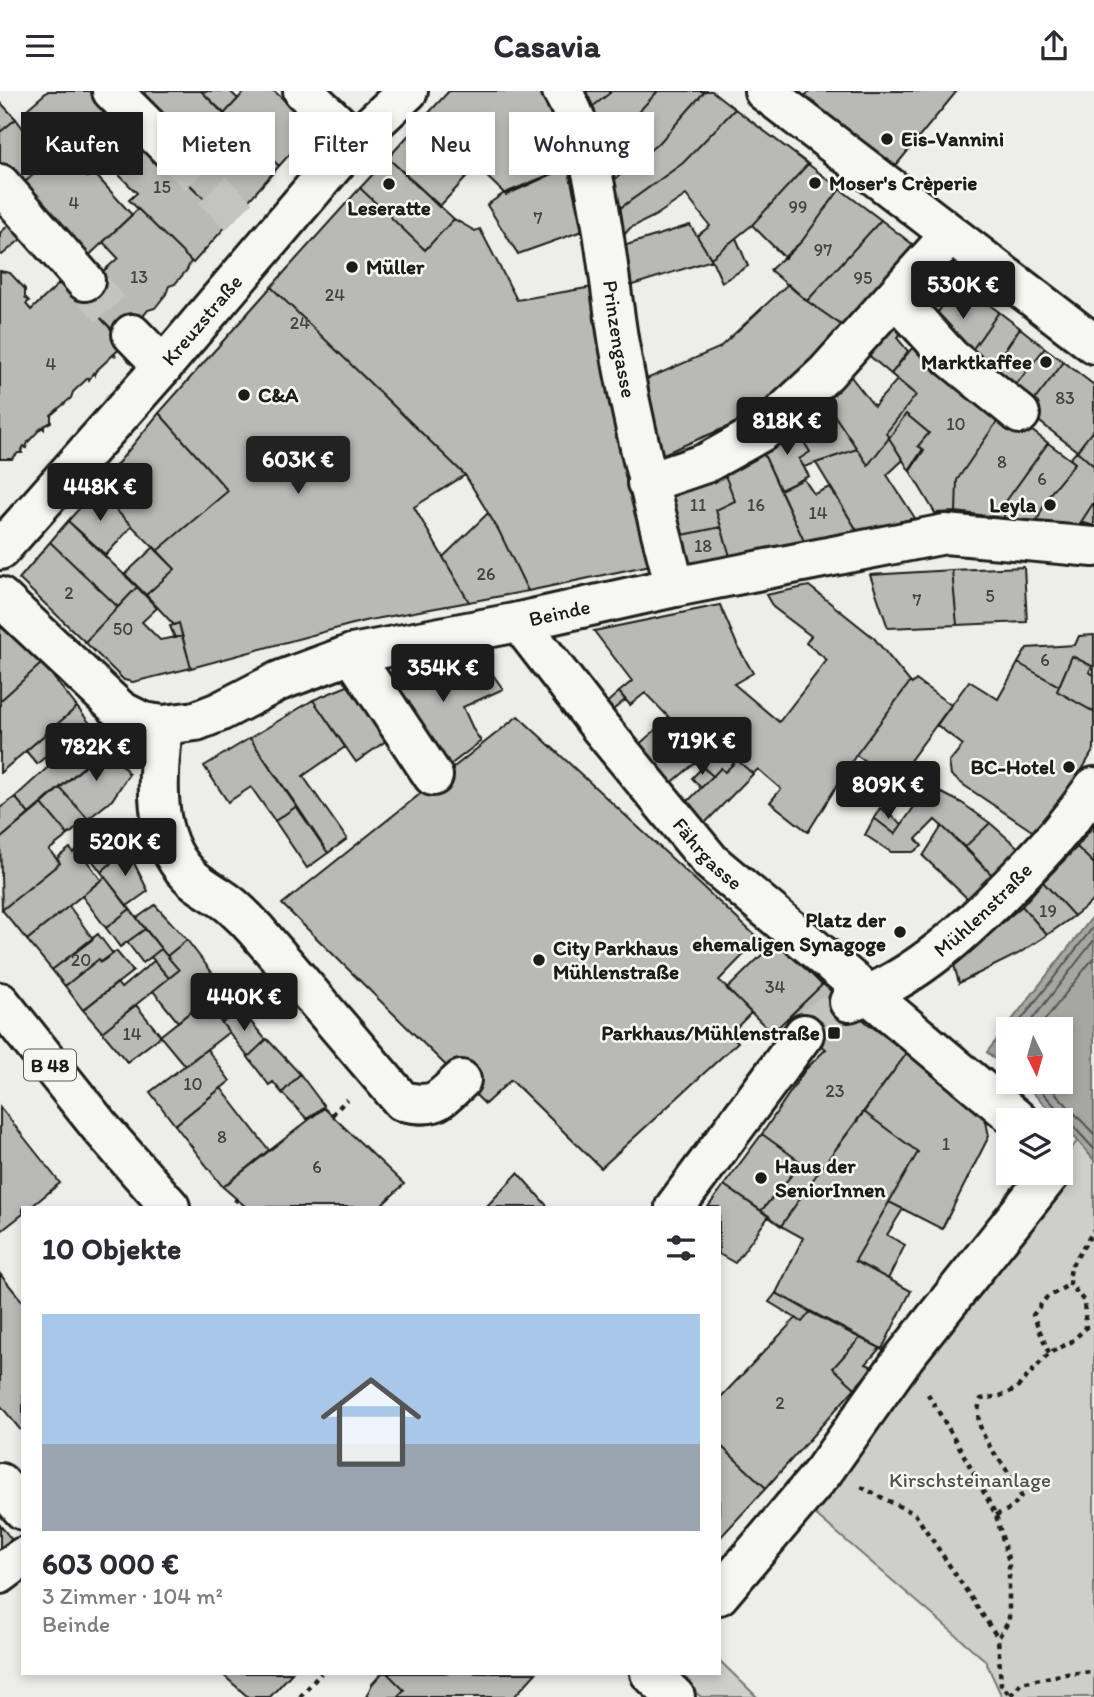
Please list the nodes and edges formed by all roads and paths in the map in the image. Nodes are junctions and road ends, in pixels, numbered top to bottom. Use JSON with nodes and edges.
{"nodes":[{"id":1,"x":111,"y":91,"type":"edge"},
{"id":2,"x":303,"y":91,"type":"edge"},
{"id":3,"x":408,"y":91,"type":"edge"},
{"id":4,"x":562,"y":91,"type":"edge"},
{"id":5,"x":764,"y":91,"type":"edge"},
{"id":6,"x":325,"y":112,"type":"edge"},
{"id":7,"x":385,"y":112,"type":"edge"},
{"id":8,"x":157,"y":136,"type":"tunnel mouth"},
{"id":9,"x":316,"y":175,"type":"edge"},
{"id":10,"x":0,"y":184,"type":"edge"},
{"id":11,"x":950,"y":235,"type":"junction"},
{"id":12,"x":85,"y":281,"type":"tunnel mouth"},
{"id":13,"x":895,"y":297,"type":"junction"},
{"id":14,"x":132,"y":334,"type":"tunnel mouth"},
{"id":15,"x":1094,"y":344,"type":"edge"},
{"id":16,"x":163,"y":366,"type":"junction"},
{"id":17,"x":1020,"y":414,"type":"dead end"},
{"id":18,"x":647,"y":482,"type":"junction"},
{"id":19,"x":1094,"y":547,"type":"edge"},
{"id":20,"x":0,"y":550,"type":"edge"},
{"id":21,"x":675,"y":587,"type":"junction"},
{"id":22,"x":0,"y":597,"type":"edge"},
{"id":23,"x":519,"y":621,"type":"junction"},
{"id":24,"x":352,"y":654,"type":"junction"},
{"id":25,"x":163,"y":725,"type":"junction"},
{"id":26,"x":433,"y":776,"type":"dead end"},
{"id":27,"x":1094,"y":787,"type":"edge"},
{"id":28,"x":859,"y":999,"type":"junction"},
{"id":29,"x":0,"y":1002,"type":"edge"},
{"id":30,"x":804,"y":1034,"type":"tunnel mouth"},
{"id":31,"x":449,"y":1091,"type":"dead end"},
{"id":32,"x":1002,"y":1108,"type":"edge"},
{"id":33,"x":1041,"y":1185,"type":"edge"},
{"id":34,"x":169,"y":1206,"type":"edge"},
{"id":35,"x":676,"y":1206,"type":"edge"},
{"id":36,"x":1094,"y":1230,"type":"edge"},
{"id":37,"x":1070,"y":1284,"type":"junction"},
{"id":38,"x":1048,"y":1353,"type":"junction"},
{"id":39,"x":905,"y":1356,"type":"junction"},
{"id":40,"x":823,"y":1472,"type":"junction"},
{"id":41,"x":0,"y":1483,"type":"edge"},
{"id":42,"x":21,"y":1508,"type":"edge"},
{"id":43,"x":996,"y":1515,"type":"junction"},
{"id":44,"x":21,"y":1558,"type":"edge"},
{"id":45,"x":0,"y":1574,"type":"edge"},
{"id":46,"x":721,"y":1593,"type":"edge"},
{"id":47,"x":998,"y":1638,"type":"junction"},
{"id":48,"x":1094,"y":1672,"type":"edge"},
{"id":49,"x":319,"y":1675,"type":"edge"},
{"id":50,"x":652,"y":1675,"type":"edge"},
{"id":51,"x":1010,"y":1696,"type":"edge"},
{"id":52,"x":300,"y":1697,"type":"edge"},
{"id":53,"x":675,"y":1697,"type":"edge"}],
"edges":[{"from":1,"to":8,"type":"street"},
{"from":2,"to":6,"type":"street"},
{"from":3,"to":7,"type":"street","name":"Kreuzstraße"},
{"from":4,"to":18,"type":"street","name":"Prinzengasse"},
{"from":5,"to":11,"type":"street"},
{"from":9,"to":16,"type":"street","name":"Kreuzstraße"},
{"from":10,"to":12,"type":"street"},
{"from":11,"to":13,"type":"street"},
{"from":11,"to":15,"type":"street"},
{"from":13,"to":17,"type":"street"},
{"from":13,"to":18,"type":"street"},
{"from":14,"to":16,"type":"street"},
{"from":16,"to":20,"type":"street","name":"Kreuzstraße"},
{"from":18,"to":21,"type":"street","name":"Prinzengasse"},
{"from":19,"to":21,"type":"street","name":"Beinde"},
{"from":21,"to":23,"type":"street","name":"Beinde"},
{"from":22,"to":25,"type":"street","name":"Beinde"},
{"from":23,"to":24,"type":"street","name":"Beinde"},
{"from":23,"to":28,"type":"street","name":"Fährgasse"},
{"from":24,"to":25,"type":"street","name":"Beinde"},
{"from":24,"to":26,"type":"street"},
{"from":25,"to":31,"type":"street"},
{"from":27,"to":28,"type":"street","name":"Mühlenstraße"},
{"from":28,"to":32,"type":"street"},
{"from":29,"to":34,"type":"street","number":"B 48"},
{"from":30,"to":35,"type":"street"},
{"from":33,"to":39,"type":"street"},
{"from":36,"to":37,"type":"path"},
{"from":37,"to":38,"type":"path"},
{"from":37,"to":38,"type":"path"},
{"from":38,"to":43,"type":"path"},
{"from":39,"to":40,"type":"street"},
{"from":39,"to":43,"type":"path"},
{"from":40,"to":46,"type":"street"},
{"from":40,"to":47,"type":"path"},
{"from":41,"to":42,"type":"street"},
{"from":43,"to":47,"type":"path"},
{"from":44,"to":45,"type":"street"},
{"from":47,"to":51,"type":"path"},
{"from":48,"to":51,"type":"path"},
{"from":49,"to":52,"type":"path"},
{"from":50,"to":53,"type":"street"}]}
